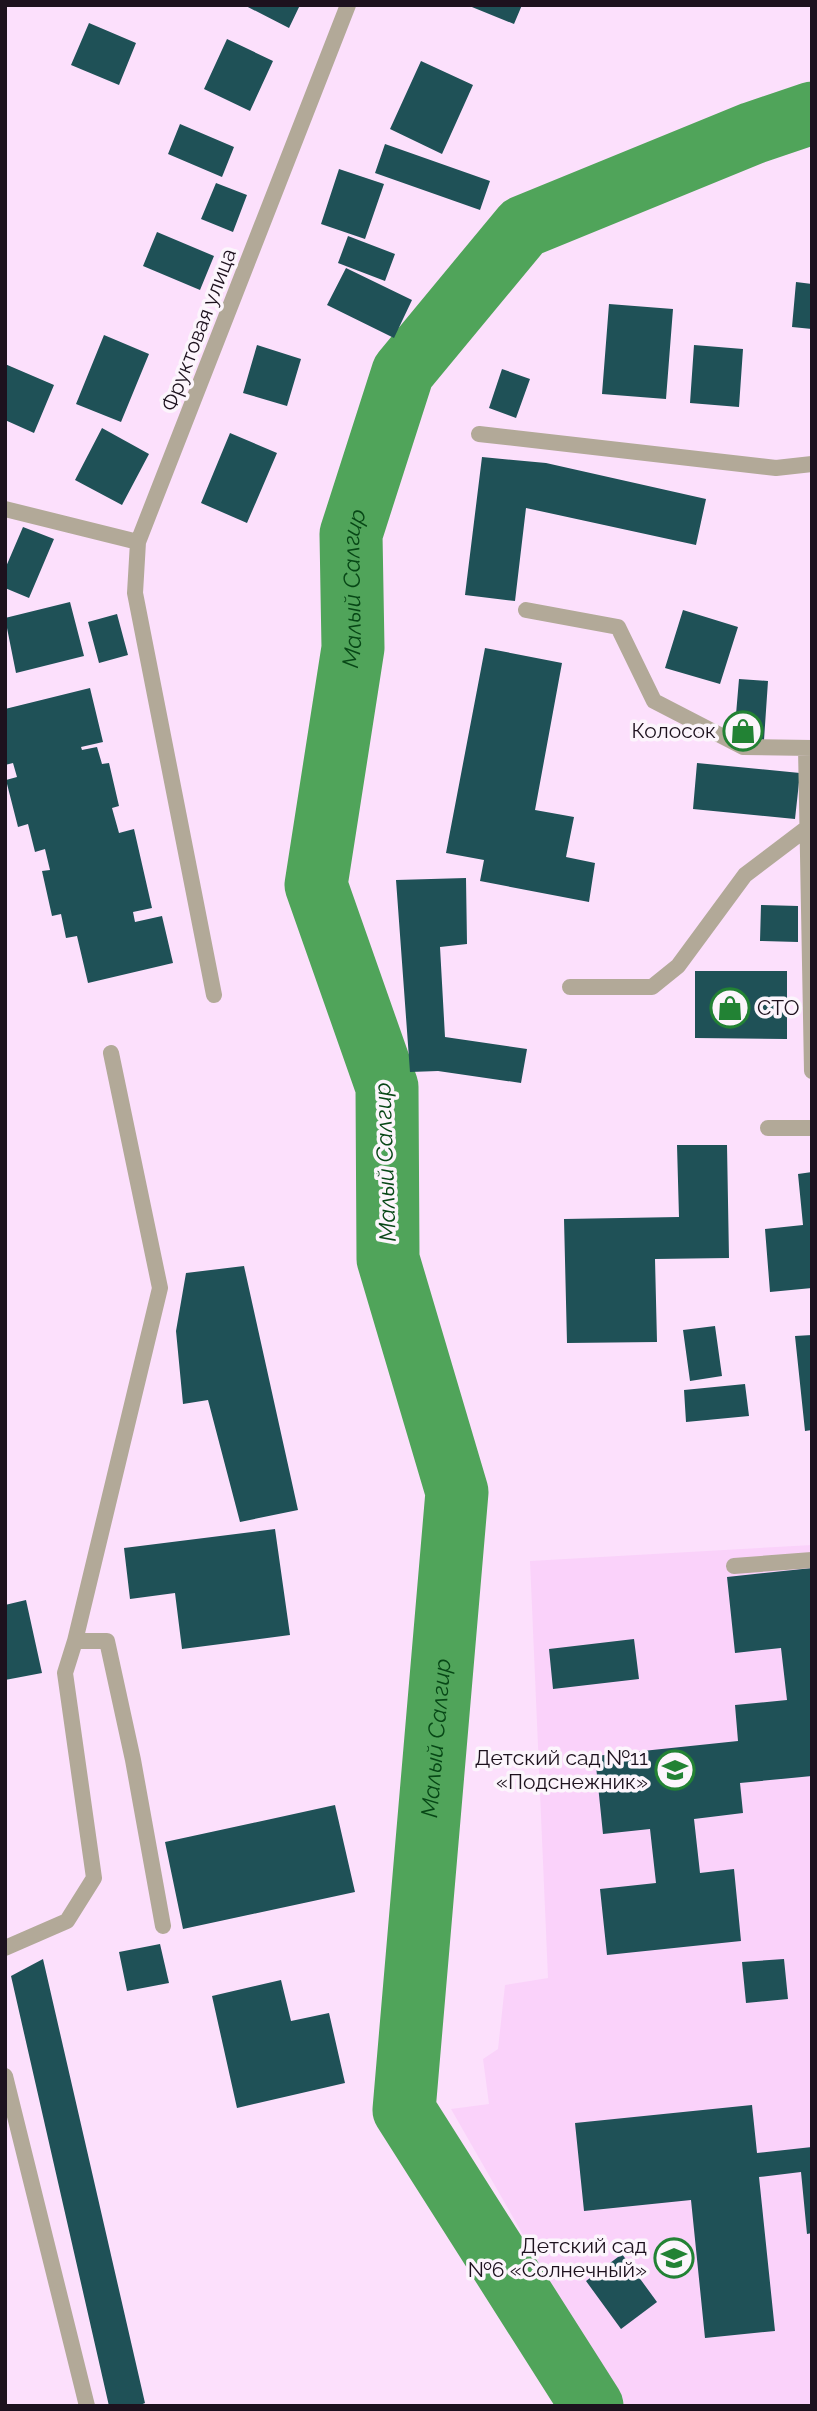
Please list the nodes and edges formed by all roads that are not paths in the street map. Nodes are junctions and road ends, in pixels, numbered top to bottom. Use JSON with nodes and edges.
{"nodes":[{"id":1,"x":348,"y":5,"type":"edge"},
{"id":2,"x":479,"y":434,"type":"dead end"},
{"id":3,"x":812,"y":464,"type":"edge"},
{"id":4,"x":5,"y":509,"type":"edge"},
{"id":5,"x":138,"y":542,"type":"junction"},
{"id":6,"x":526,"y":610,"type":"dead end"},
{"id":7,"x":809,"y":748,"type":"edge"},
{"id":8,"x":807,"y":828,"type":"junction"},
{"id":9,"x":570,"y":986,"type":"dead end"},
{"id":10,"x":214,"y":995,"type":"dead end"},
{"id":11,"x":111,"y":1053,"type":"dead end"},
{"id":12,"x":812,"y":1071,"type":"edge"},
{"id":13,"x":768,"y":1128,"type":"dead end"},
{"id":14,"x":812,"y":1128,"type":"edge"},
{"id":15,"x":812,"y":1560,"type":"edge"},
{"id":16,"x":734,"y":1566,"type":"dead end"},
{"id":17,"x":75,"y":1641,"type":"junction"},
{"id":18,"x":163,"y":1926,"type":"dead end"},
{"id":19,"x":5,"y":1948,"type":"edge"},
{"id":20,"x":5,"y":2076,"type":"edge"},
{"id":21,"x":87,"y":2406,"type":"edge"}],
"edges":[{"from":1,"to":5,"type":"lane","name":"Фруктовая улица"},
{"from":2,"to":3,"type":"lane"},
{"from":4,"to":5,"type":"lane"},
{"from":5,"to":10,"type":"lane","name":"Фруктовая улица"},
{"from":6,"to":7,"type":"lane"},
{"from":7,"to":8,"type":"lane"},
{"from":8,"to":9,"type":"lane"},
{"from":8,"to":12,"type":"lane"},
{"from":11,"to":17,"type":"lane"},
{"from":13,"to":14,"type":"lane"},
{"from":15,"to":16,"type":"lane"},
{"from":17,"to":18,"type":"lane"},
{"from":17,"to":19,"type":"lane"},
{"from":20,"to":21,"type":"lane"}]}
